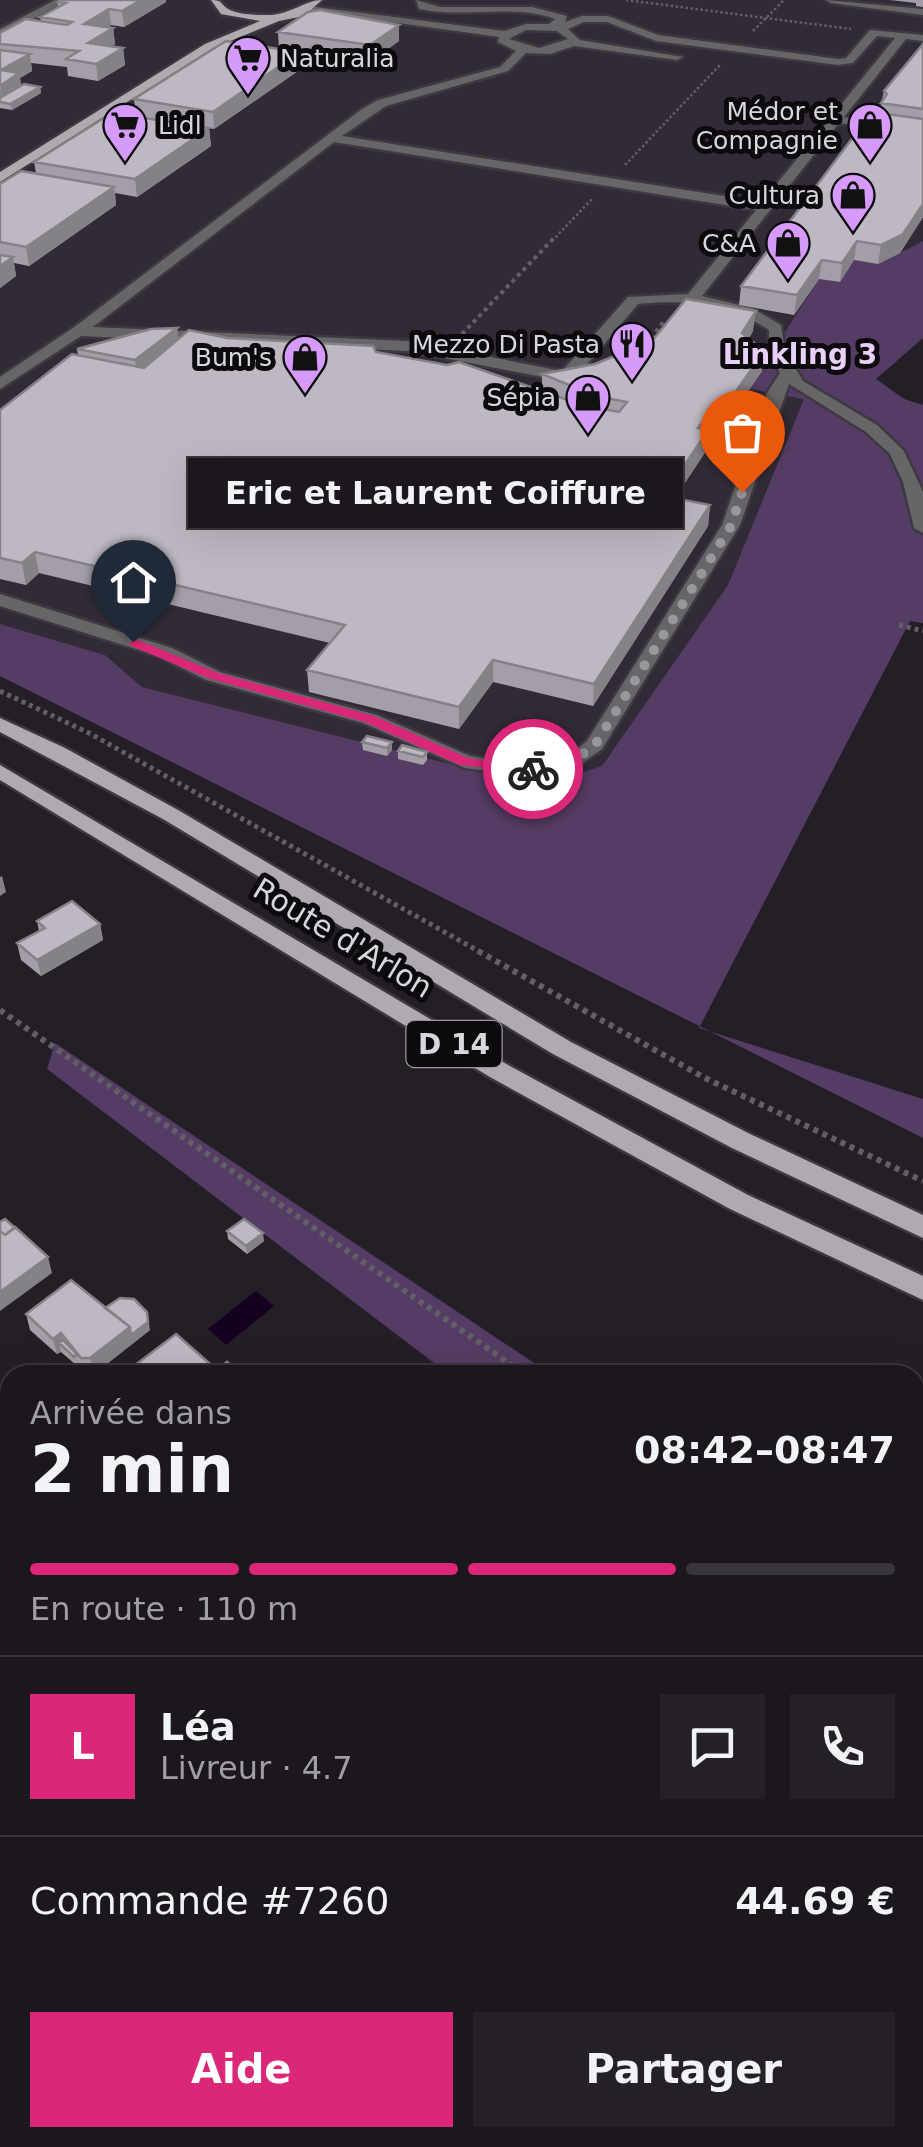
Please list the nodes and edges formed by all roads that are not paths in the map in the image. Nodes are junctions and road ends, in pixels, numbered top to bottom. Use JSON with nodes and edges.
{"nodes":[{"id":1,"x":62,"y":0,"type":"edge"},
{"id":2,"x":216,"y":0,"type":"edge"},
{"id":3,"x":421,"y":0,"type":"edge"},
{"id":4,"x":831,"y":0,"type":"edge"},
{"id":5,"x":315,"y":4,"type":"edge"},
{"id":6,"x":516,"y":6,"type":"junction"},
{"id":7,"x":225,"y":12,"type":"junction"},
{"id":8,"x":923,"y":12,"type":"edge"},
{"id":9,"x":278,"y":17,"type":"junction"},
{"id":10,"x":536,"y":26,"type":"junction"},
{"id":11,"x":556,"y":28,"type":"junction"},
{"id":12,"x":0,"y":34,"type":"edge"},
{"id":13,"x":504,"y":34,"type":"junction"},
{"id":14,"x":903,"y":35,"type":"junction"},
{"id":15,"x":923,"y":38,"type":"edge"},
{"id":16,"x":574,"y":42,"type":"junction"},
{"id":17,"x":524,"y":49,"type":"junction"},
{"id":18,"x":686,"y":58,"type":"dead end"},
{"id":19,"x":844,"y":79,"type":"dead end"},
{"id":20,"x":862,"y":81,"type":"junction"},
{"id":21,"x":833,"y":119,"type":"junction"},
{"id":22,"x":923,"y":131,"type":"edge"},
{"id":23,"x":330,"y":138,"type":"junction"},
{"id":24,"x":0,"y":163,"type":"edge"},
{"id":25,"x":0,"y":178,"type":"edge"},
{"id":26,"x":766,"y":206,"type":"junction"},
{"id":27,"x":688,"y":296,"type":"junction"},
{"id":28,"x":78,"y":331,"type":"junction"},
{"id":29,"x":787,"y":374,"type":"junction"},
{"id":30,"x":0,"y":384,"type":"edge"},
{"id":31,"x":923,"y":528,"type":"edge"},
{"id":32,"x":0,"y":600,"type":"edge"},
{"id":33,"x":0,"y":724,"type":"edge"},
{"id":34,"x":0,"y":771,"type":"edge"},
{"id":35,"x":923,"y":1227,"type":"edge"},
{"id":36,"x":923,"y":1290,"type":"edge"}],
"edges":[{"from":1,"to":12,"type":"street"},
{"from":2,"to":7,"type":"main road"},
{"from":3,"to":6,"type":"street"},
{"from":4,"to":8,"type":"street"},
{"from":5,"to":9,"type":"main road"},
{"from":5,"to":13,"type":"street"},
{"from":6,"to":10,"type":"street"},
{"from":6,"to":11,"type":"street"},
{"from":7,"to":9,"type":"main road"},
{"from":7,"to":24,"type":"main road"},
{"from":9,"to":25,"type":"main road"},
{"from":10,"to":11,"type":"street"},
{"from":10,"to":13,"type":"street"},
{"from":11,"to":14,"type":"street"},
{"from":11,"to":16,"type":"street"},
{"from":13,"to":17,"type":"street"},
{"from":14,"to":15,"type":"street"},
{"from":14,"to":20,"type":"street"},
{"from":16,"to":17,"type":"street"},
{"from":16,"to":18,"type":"street"},
{"from":17,"to":23,"type":"street"},
{"from":19,"to":20,"type":"street"},
{"from":20,"to":21,"type":"street"},
{"from":21,"to":22,"type":"street"},
{"from":21,"to":26,"type":"street"},
{"from":23,"to":26,"type":"street"},
{"from":23,"to":28,"type":"street"},
{"from":26,"to":27,"type":"street"},
{"from":27,"to":28,"type":"street"},
{"from":27,"to":29,"type":"street"},
{"from":28,"to":30,"type":"street"},
{"from":29,"to":31,"type":"street"},
{"from":29,"to":32,"type":"street"},
{"from":33,"to":35,"type":"main road","name":"Route d'Arlon","number":"D 14"},
{"from":34,"to":36,"type":"main road","name":"Route d'Arlon","number":"D 14"}]}
